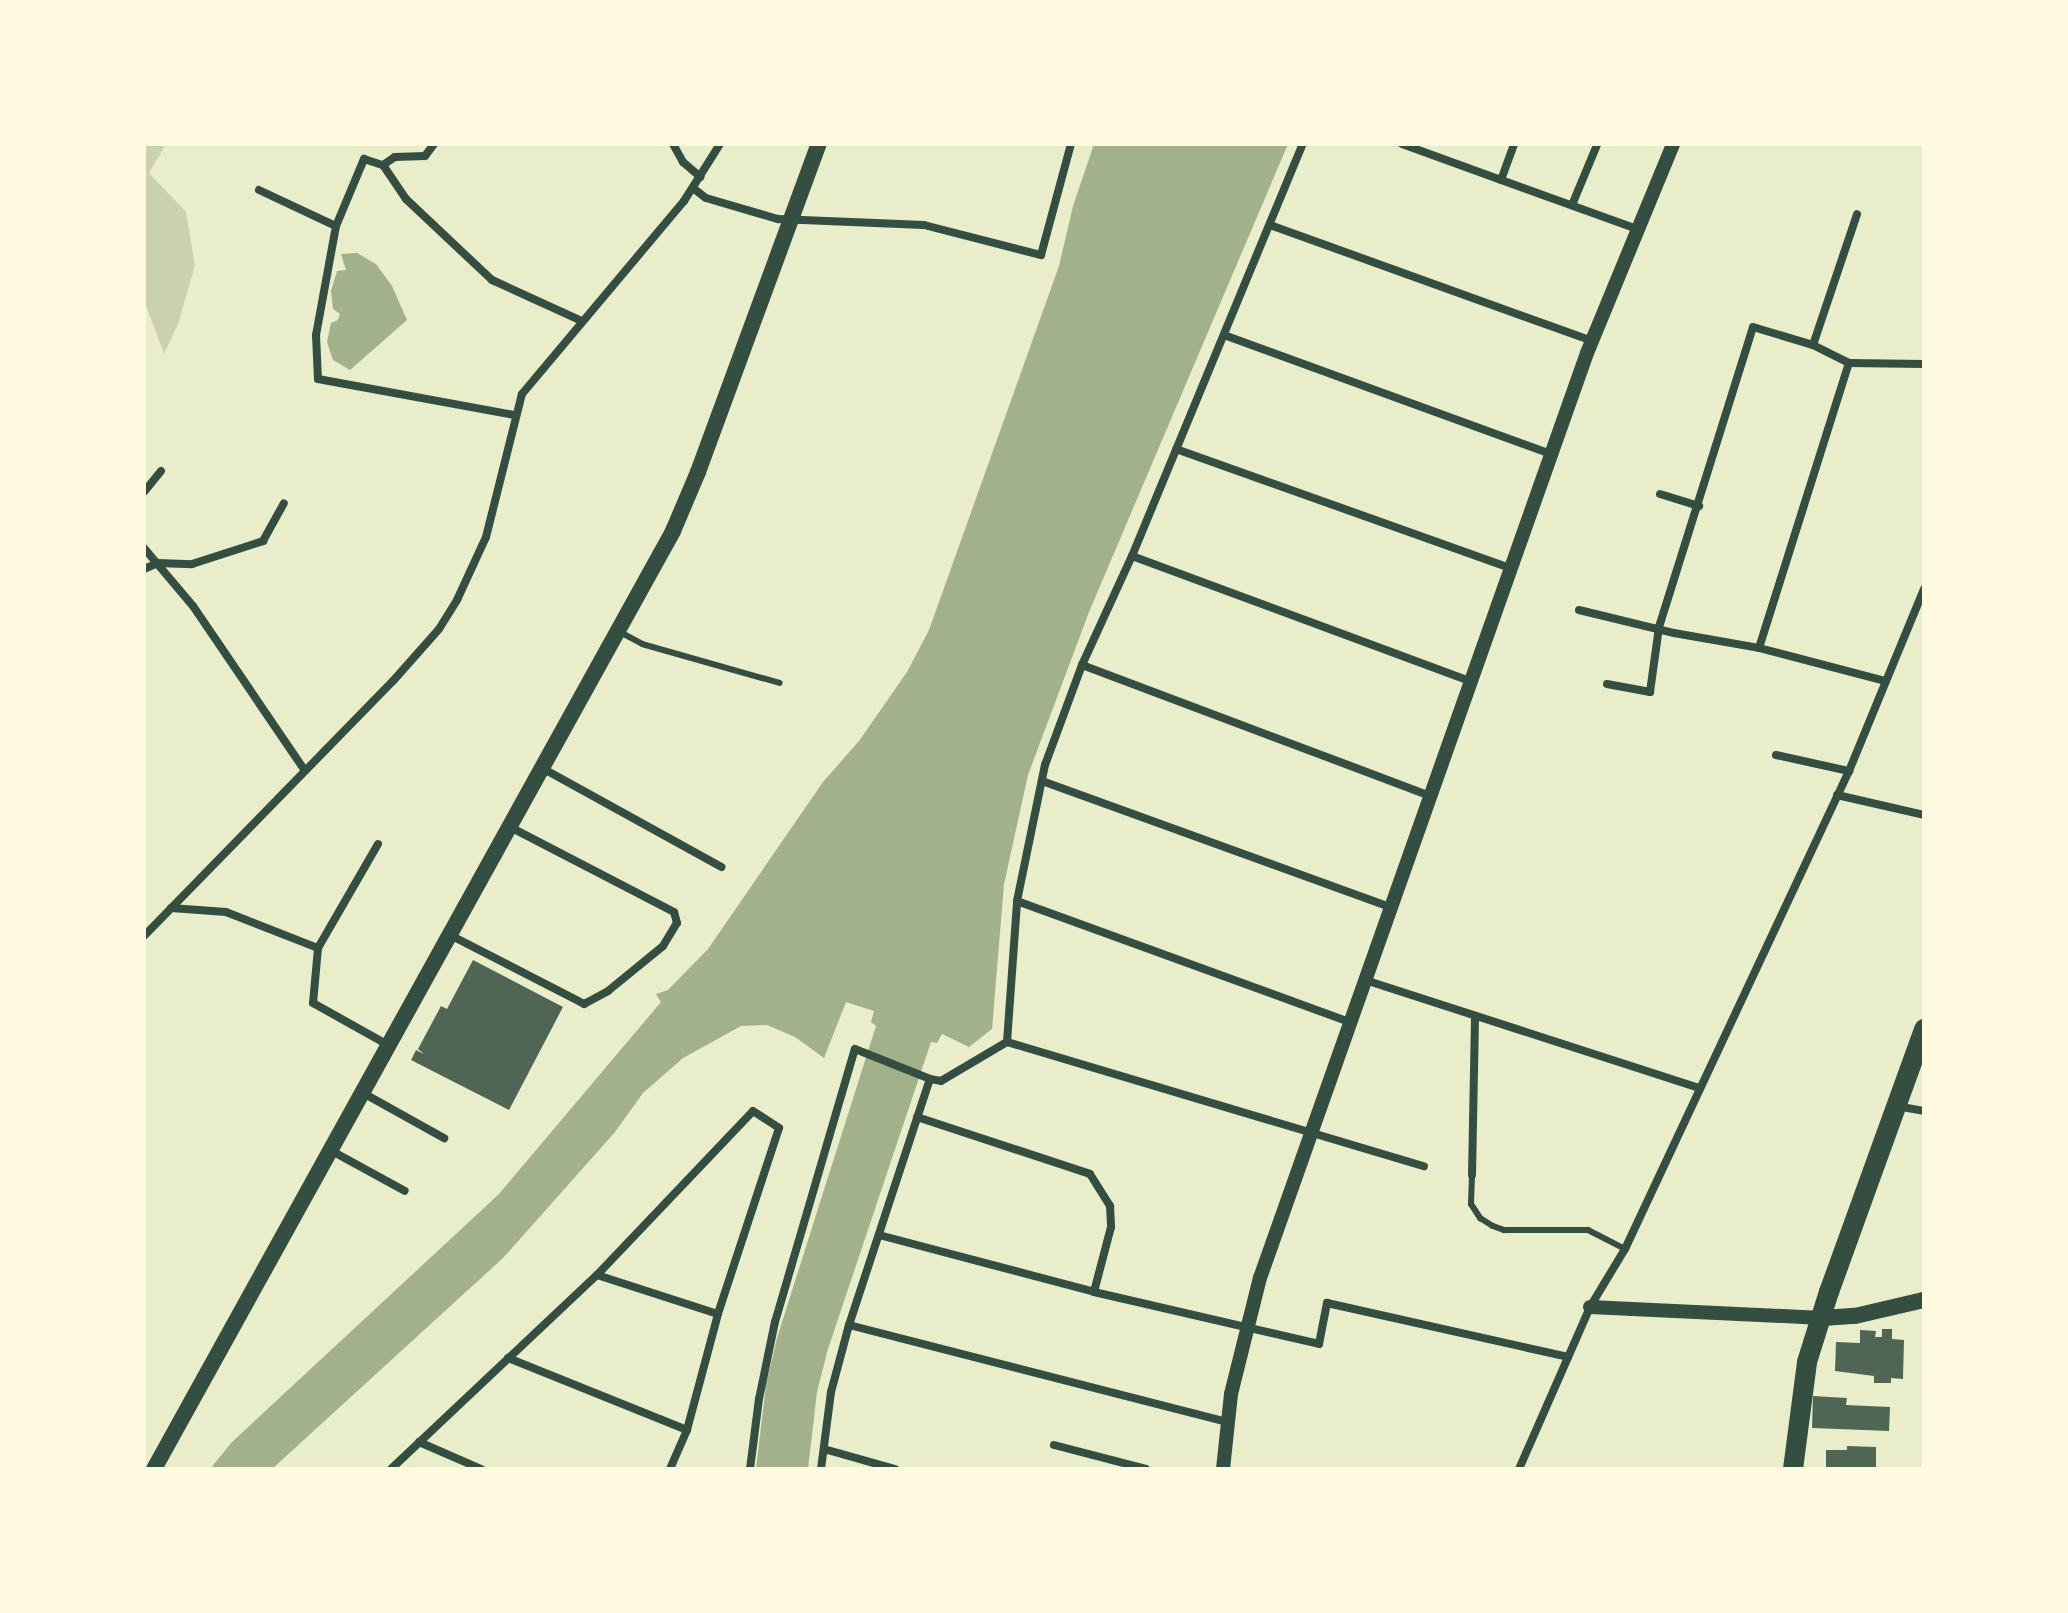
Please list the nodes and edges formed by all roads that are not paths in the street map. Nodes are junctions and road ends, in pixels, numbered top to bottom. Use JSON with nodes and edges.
{"nodes":[{"id":1,"x":434,"y":144,"type":"edge"},
{"id":2,"x":673,"y":144,"type":"edge"},
{"id":3,"x":720,"y":144,"type":"edge"},
{"id":4,"x":819,"y":144,"type":"edge"},
{"id":5,"x":1071,"y":144,"type":"edge"},
{"id":6,"x":1303,"y":144,"type":"edge"},
{"id":7,"x":1402,"y":144,"type":"edge"},
{"id":8,"x":1514,"y":144,"type":"edge"},
{"id":9,"x":1673,"y":144,"type":"edge"},
{"id":10,"x":1597,"y":145,"type":"edge"},
{"id":11,"x":383,"y":165,"type":"junction"},
{"id":12,"x":700,"y":177,"type":"junction"},
{"id":13,"x":1501,"y":180,"type":"junction"},
{"id":14,"x":693,"y":188,"type":"junction"},
{"id":15,"x":259,"y":190,"type":"dead end"},
{"id":16,"x":1572,"y":205,"type":"junction"},
{"id":17,"x":1857,"y":214,"type":"dead end"},
{"id":18,"x":792,"y":219,"type":"junction"},
{"id":19,"x":1270,"y":225,"type":"junction"},
{"id":20,"x":336,"y":226,"type":"junction"},
{"id":21,"x":1637,"y":229,"type":"junction"},
{"id":22,"x":582,"y":321,"type":"junction"},
{"id":23,"x":1224,"y":335,"type":"junction"},
{"id":24,"x":1592,"y":341,"type":"junction"},
{"id":25,"x":1813,"y":345,"type":"junction"},
{"id":26,"x":1849,"y":363,"type":"junction"},
{"id":27,"x":1924,"y":364,"type":"edge"},
{"id":28,"x":514,"y":415,"type":"junction"},
{"id":29,"x":1176,"y":449,"type":"junction"},
{"id":30,"x":1551,"y":454,"type":"junction"},
{"id":31,"x":161,"y":471,"type":"dead end"},
{"id":32,"x":144,"y":492,"type":"edge"},
{"id":33,"x":1660,"y":494,"type":"dead end"},
{"id":34,"x":284,"y":503,"type":"dead end"},
{"id":35,"x":1699,"y":506,"type":"junction"},
{"id":36,"x":144,"y":548,"type":"edge"},
{"id":37,"x":1132,"y":556,"type":"junction"},
{"id":38,"x":158,"y":563,"type":"junction"},
{"id":39,"x":1511,"y":568,"type":"junction"},
{"id":40,"x":144,"y":569,"type":"edge"},
{"id":41,"x":1924,"y":589,"type":"edge"},
{"id":42,"x":1579,"y":610,"type":"dead end"},
{"id":43,"x":1659,"y":627,"type":"junction"},
{"id":44,"x":618,"y":631,"type":"junction"},
{"id":45,"x":1759,"y":648,"type":"junction"},
{"id":46,"x":1082,"y":665,"type":"junction"},
{"id":47,"x":1470,"y":681,"type":"junction"},
{"id":48,"x":1886,"y":681,"type":"junction"},
{"id":49,"x":780,"y":683,"type":"dead end"},
{"id":50,"x":1607,"y":684,"type":"dead end"},
{"id":51,"x":1776,"y":755,"type":"dead end"},
{"id":52,"x":542,"y":768,"type":"junction"},
{"id":53,"x":305,"y":771,"type":"junction"},
{"id":54,"x":1849,"y":771,"type":"junction"},
{"id":55,"x":1042,"y":781,"type":"junction"},
{"id":56,"x":1837,"y":795,"type":"junction"},
{"id":57,"x":1430,"y":796,"type":"junction"},
{"id":58,"x":1924,"y":815,"type":"edge"},
{"id":59,"x":510,"y":827,"type":"junction"},
{"id":60,"x":378,"y":844,"type":"dead end"},
{"id":61,"x":721,"y":867,"type":"dead end"},
{"id":62,"x":1017,"y":901,"type":"junction"},
{"id":63,"x":1390,"y":907,"type":"junction"},
{"id":64,"x":171,"y":908,"type":"junction"},
{"id":65,"x":450,"y":935,"type":"junction"},
{"id":66,"x":144,"y":936,"type":"edge"},
{"id":67,"x":318,"y":948,"type":"junction"},
{"id":68,"x":1364,"y":980,"type":"junction"},
{"id":69,"x":1475,"y":1016,"type":"junction"},
{"id":70,"x":1349,"y":1022,"type":"junction"},
{"id":71,"x":1924,"y":1029,"type":"edge"},
{"id":72,"x":1007,"y":1042,"type":"junction"},
{"id":73,"x":389,"y":1045,"type":"junction"},
{"id":74,"x":930,"y":1079,"type":"junction"},
{"id":75,"x":1700,"y":1088,"type":"junction"},
{"id":76,"x":362,"y":1093,"type":"junction"},
{"id":77,"x":1895,"y":1106,"type":"junction"},
{"id":78,"x":1924,"y":1111,"type":"edge"},
{"id":79,"x":917,"y":1117,"type":"junction"},
{"id":80,"x":1312,"y":1132,"type":"junction"},
{"id":81,"x":444,"y":1138,"type":"dead end"},
{"id":82,"x":330,"y":1150,"type":"junction"},
{"id":83,"x":1424,"y":1166,"type":"dead end"},
{"id":84,"x":1472,"y":1175,"type":"joint"},
{"id":85,"x":405,"y":1191,"type":"dead end"},
{"id":86,"x":879,"y":1235,"type":"junction"},
{"id":87,"x":1625,"y":1249,"type":"junction"},
{"id":88,"x":597,"y":1275,"type":"junction"},
{"id":89,"x":1094,"y":1292,"type":"junction"},
{"id":90,"x":1924,"y":1300,"type":"edge"},
{"id":91,"x":1590,"y":1307,"type":"junction"},
{"id":92,"x":718,"y":1314,"type":"junction"},
{"id":93,"x":1823,"y":1318,"type":"junction"},
{"id":94,"x":849,"y":1325,"type":"junction"},
{"id":95,"x":1245,"y":1329,"type":"junction"},
{"id":96,"x":1568,"y":1357,"type":"junction"},
{"id":97,"x":508,"y":1358,"type":"junction"},
{"id":98,"x":1227,"y":1422,"type":"junction"},
{"id":99,"x":687,"y":1430,"type":"junction"},
{"id":100,"x":419,"y":1442,"type":"junction"},
{"id":101,"x":1054,"y":1445,"type":"dead end"},
{"id":102,"x":824,"y":1449,"type":"junction"},
{"id":103,"x":154,"y":1469,"type":"edge"},
{"id":104,"x":391,"y":1469,"type":"edge"},
{"id":105,"x":481,"y":1469,"type":"edge"},
{"id":106,"x":670,"y":1469,"type":"edge"},
{"id":107,"x":750,"y":1469,"type":"edge"},
{"id":108,"x":821,"y":1469,"type":"edge"},
{"id":109,"x":895,"y":1469,"type":"edge"},
{"id":110,"x":1146,"y":1469,"type":"edge"},
{"id":111,"x":1223,"y":1469,"type":"edge"},
{"id":112,"x":1519,"y":1469,"type":"edge"},
{"id":113,"x":1793,"y":1469,"type":"edge"}],
"edges":[{"from":1,"to":11,"type":"street"},
{"from":2,"to":12,"type":"street"},
{"from":3,"to":12,"type":"street"},
{"from":4,"to":18,"type":"main road"},
{"from":5,"to":18,"type":"street"},
{"from":6,"to":19,"type":"street"},
{"from":7,"to":13,"type":"street"},
{"from":8,"to":13,"type":"street"},
{"from":9,"to":21,"type":"street"},
{"from":10,"to":16,"type":"street"},
{"from":11,"to":20,"type":"street"},
{"from":11,"to":22,"type":"street"},
{"from":12,"to":14,"type":"street"},
{"from":13,"to":16,"type":"street"},
{"from":14,"to":18,"type":"street"},
{"from":14,"to":22,"type":"street"},
{"from":15,"to":20,"type":"street"},
{"from":16,"to":21,"type":"street"},
{"from":17,"to":25,"type":"street"},
{"from":18,"to":44,"type":"main road"},
{"from":19,"to":23,"type":"street"},
{"from":19,"to":24,"type":"street"},
{"from":20,"to":28,"type":"street"},
{"from":21,"to":24,"type":"street"},
{"from":22,"to":28,"type":"street"},
{"from":23,"to":29,"type":"street"},
{"from":23,"to":30,"type":"street"},
{"from":24,"to":30,"type":"street"},
{"from":25,"to":26,"type":"street"},
{"from":25,"to":35,"type":"street"},
{"from":26,"to":27,"type":"street"},
{"from":26,"to":45,"type":"street"},
{"from":28,"to":53,"type":"street"},
{"from":29,"to":37,"type":"street"},
{"from":29,"to":39,"type":"street"},
{"from":30,"to":39,"type":"street"},
{"from":31,"to":32,"type":"street"},
{"from":33,"to":35,"type":"street"},
{"from":34,"to":38,"type":"street"},
{"from":35,"to":43,"type":"street"},
{"from":36,"to":38,"type":"street"},
{"from":37,"to":46,"type":"street"},
{"from":37,"to":47,"type":"street"},
{"from":38,"to":40,"type":"street"},
{"from":38,"to":53,"type":"street"},
{"from":39,"to":47,"type":"street"},
{"from":41,"to":48,"type":"street"},
{"from":42,"to":43,"type":"street"},
{"from":43,"to":45,"type":"street"},
{"from":43,"to":50,"type":"street"},
{"from":44,"to":49,"type":"lane"},
{"from":44,"to":52,"type":"main road"},
{"from":45,"to":48,"type":"street"},
{"from":46,"to":55,"type":"street"},
{"from":46,"to":57,"type":"street"},
{"from":47,"to":57,"type":"street"},
{"from":48,"to":54,"type":"street"},
{"from":51,"to":54,"type":"street"},
{"from":52,"to":59,"type":"main road"},
{"from":52,"to":61,"type":"street"},
{"from":53,"to":64,"type":"street"},
{"from":54,"to":56,"type":"street"},
{"from":55,"to":62,"type":"street"},
{"from":55,"to":63,"type":"street"},
{"from":56,"to":58,"type":"street"},
{"from":56,"to":75,"type":"street"},
{"from":57,"to":63,"type":"street"},
{"from":59,"to":65,"type":"main road"},
{"from":59,"to":65,"type":"street"},
{"from":60,"to":67,"type":"street"},
{"from":62,"to":70,"type":"street"},
{"from":62,"to":72,"type":"street"},
{"from":63,"to":68,"type":"street"},
{"from":64,"to":66,"type":"street"},
{"from":64,"to":67,"type":"street"},
{"from":65,"to":73,"type":"main road"},
{"from":67,"to":73,"type":"street"},
{"from":68,"to":69,"type":"street"},
{"from":68,"to":70,"type":"street"},
{"from":69,"to":75,"type":"street"},
{"from":69,"to":84,"type":"street"},
{"from":70,"to":80,"type":"street"},
{"from":71,"to":77,"type":"main road"},
{"from":72,"to":74,"type":"street"},
{"from":72,"to":80,"type":"street"},
{"from":73,"to":76,"type":"main road"},
{"from":74,"to":79,"type":"street"},
{"from":74,"to":107,"type":"street"},
{"from":75,"to":87,"type":"street"},
{"from":76,"to":81,"type":"street"},
{"from":76,"to":82,"type":"main road"},
{"from":77,"to":78,"type":"street"},
{"from":77,"to":93,"type":"main road"},
{"from":79,"to":86,"type":"street"},
{"from":79,"to":89,"type":"street"},
{"from":80,"to":83,"type":"street"},
{"from":80,"to":95,"type":"street"},
{"from":82,"to":85,"type":"street"},
{"from":82,"to":103,"type":"main road"},
{"from":84,"to":87,"type":"lane"},
{"from":86,"to":89,"type":"street"},
{"from":86,"to":94,"type":"street"},
{"from":87,"to":91,"type":"street"},
{"from":88,"to":92,"type":"street"},
{"from":88,"to":92,"type":"street"},
{"from":88,"to":97,"type":"street"},
{"from":89,"to":95,"type":"street"},
{"from":90,"to":93,"type":"main road"},
{"from":91,"to":93,"type":"street"},
{"from":91,"to":96,"type":"street"},
{"from":92,"to":99,"type":"street"},
{"from":93,"to":113,"type":"main road"},
{"from":94,"to":98,"type":"street"},
{"from":94,"to":102,"type":"street"},
{"from":95,"to":96,"type":"street"},
{"from":95,"to":98,"type":"street"},
{"from":96,"to":112,"type":"street"},
{"from":97,"to":99,"type":"street"},
{"from":97,"to":100,"type":"street"},
{"from":98,"to":111,"type":"street"},
{"from":99,"to":106,"type":"street"},
{"from":100,"to":104,"type":"street"},
{"from":100,"to":105,"type":"street"},
{"from":101,"to":110,"type":"street"},
{"from":102,"to":108,"type":"street"},
{"from":102,"to":109,"type":"street"}]}
